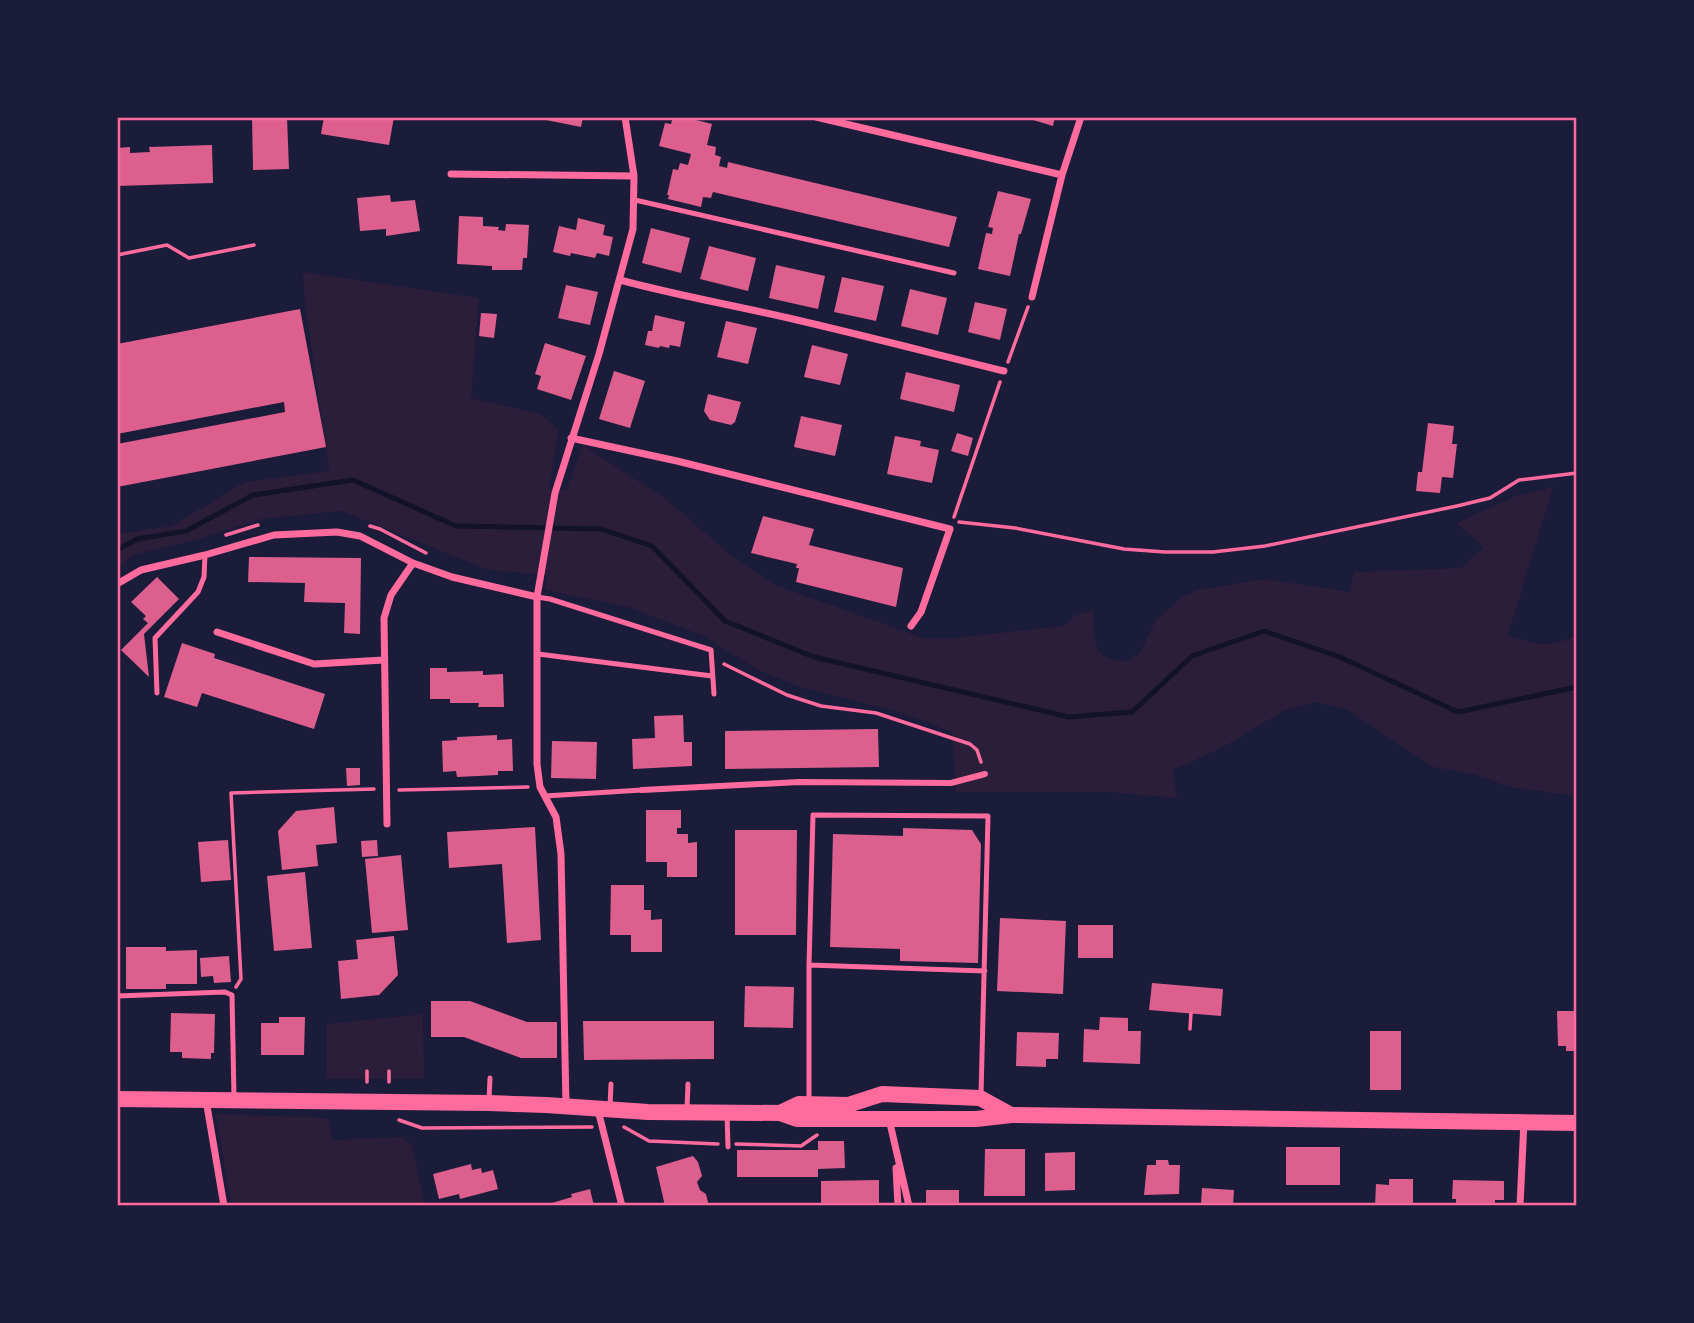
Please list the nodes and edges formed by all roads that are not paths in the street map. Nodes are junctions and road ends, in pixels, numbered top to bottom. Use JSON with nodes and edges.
{"nodes":[{"id":1,"x":625,"y":117,"type":"edge"},
{"id":2,"x":816,"y":117,"type":"edge"},
{"id":3,"x":1081,"y":117,"type":"edge"},
{"id":4,"x":451,"y":174,"type":"dead end"},
{"id":5,"x":1062,"y":175,"type":"junction"},
{"id":6,"x":634,"y":176,"type":"junction"},
{"id":7,"x":635,"y":200,"type":"junction"},
{"id":8,"x":954,"y":273,"type":"dead end"},
{"id":9,"x":620,"y":281,"type":"junction"},
{"id":10,"x":1032,"y":297,"type":"road end"},
{"id":11,"x":1004,"y":371,"type":"road end"},
{"id":12,"x":571,"y":438,"type":"junction"},
{"id":13,"x":205,"y":555,"type":"junction"},
{"id":14,"x":413,"y":563,"type":"junction"},
{"id":15,"x":117,"y":584,"type":"edge"},
{"id":16,"x":537,"y":597,"type":"junction"},
{"id":17,"x":911,"y":626,"type":"dead end"},
{"id":18,"x":217,"y":632,"type":"dead end"},
{"id":19,"x":538,"y":654,"type":"junction"},
{"id":20,"x":384,"y":660,"type":"junction"},
{"id":21,"x":712,"y":676,"type":"junction"},
{"id":22,"x":158,"y":693,"type":"dead end"},
{"id":23,"x":714,"y":694,"type":"dead end"},
{"id":24,"x":985,"y":774,"type":"road end"},
{"id":25,"x":642,"y":790,"type":"joint"},
{"id":26,"x":545,"y":796,"type":"junction"},
{"id":27,"x":387,"y":824,"type":"dead end"},
{"id":28,"x":809,"y":965,"type":"junction"},
{"id":29,"x":985,"y":971,"type":"junction"},
{"id":30,"x":117,"y":996,"type":"edge"},
{"id":31,"x":556,"y":1068,"type":"dead end"},
{"id":32,"x":566,"y":1068,"type":"junction"},
{"id":33,"x":489,"y":1078,"type":"dead end"},
{"id":34,"x":611,"y":1084,"type":"dead end"},
{"id":35,"x":688,"y":1084,"type":"dead end"},
{"id":36,"x":872,"y":1097,"type":"junction"},
{"id":37,"x":981,"y":1098,"type":"junction"},
{"id":38,"x":117,"y":1099,"type":"edge"},
{"id":39,"x":206,"y":1099,"type":"junction"},
{"id":40,"x":234,"y":1100,"type":"junction"},
{"id":41,"x":489,"y":1103,"type":"junction"},
{"id":42,"x":808,"y":1104,"type":"junction"},
{"id":43,"x":566,"y":1107,"type":"junction"},
{"id":44,"x":604,"y":1110,"type":"junction"},
{"id":45,"x":687,"y":1113,"type":"junction"},
{"id":46,"x":780,"y":1113,"type":"junction"},
{"id":47,"x":727,"y":1114,"type":"junction"},
{"id":48,"x":1011,"y":1115,"type":"junction"},
{"id":49,"x":881,"y":1118,"type":"junction"},
{"id":50,"x":981,"y":1118,"type":"junction"},
{"id":51,"x":1524,"y":1121,"type":"junction"},
{"id":52,"x":1577,"y":1123,"type":"edge"},
{"id":53,"x":728,"y":1146,"type":"road end"},
{"id":54,"x":895,"y":1150,"type":"junction"},
{"id":55,"x":224,"y":1206,"type":"edge"},
{"id":56,"x":622,"y":1206,"type":"edge"},
{"id":57,"x":898,"y":1206,"type":"edge"},
{"id":58,"x":909,"y":1206,"type":"edge"},
{"id":59,"x":1520,"y":1206,"type":"edge"}],
"edges":[{"from":1,"to":6,"type":"street"},
{"from":2,"to":5,"type":"street"},
{"from":3,"to":5,"type":"street"},
{"from":4,"to":6,"type":"street"},
{"from":5,"to":10,"type":"street"},
{"from":6,"to":7,"type":"street"},
{"from":7,"to":8,"type":"lane"},
{"from":7,"to":9,"type":"street"},
{"from":9,"to":11,"type":"street"},
{"from":9,"to":12,"type":"street"},
{"from":12,"to":16,"type":"street"},
{"from":12,"to":17,"type":"street"},
{"from":13,"to":14,"type":"street"},
{"from":13,"to":15,"type":"street"},
{"from":13,"to":22,"type":"lane"},
{"from":14,"to":16,"type":"street"},
{"from":14,"to":20,"type":"street"},
{"from":16,"to":19,"type":"street"},
{"from":16,"to":21,"type":"lane"},
{"from":18,"to":20,"type":"street"},
{"from":19,"to":21,"type":"lane"},
{"from":19,"to":26,"type":"street"},
{"from":20,"to":27,"type":"street"},
{"from":21,"to":23,"type":"lane"},
{"from":24,"to":25,"type":"street"},
{"from":25,"to":26,"type":"lane"},
{"from":26,"to":32,"type":"street"},
{"from":28,"to":29,"type":"lane"},
{"from":28,"to":29,"type":"lane"},
{"from":28,"to":42,"type":"lane"},
{"from":29,"to":37,"type":"lane"},
{"from":30,"to":40,"type":"lane"},
{"from":31,"to":32,"type":"lane"},
{"from":32,"to":43,"type":"street"},
{"from":33,"to":41,"type":"lane"},
{"from":34,"to":44,"type":"lane"},
{"from":35,"to":45,"type":"lane"},
{"from":36,"to":37,"type":"main road"},
{"from":36,"to":42,"type":"main road"},
{"from":36,"to":49,"type":"main road"},
{"from":37,"to":48,"type":"main road"},
{"from":37,"to":50,"type":"main road"},
{"from":38,"to":39,"type":"main road"},
{"from":39,"to":40,"type":"main road"},
{"from":39,"to":55,"type":"street"},
{"from":40,"to":41,"type":"main road"},
{"from":41,"to":43,"type":"main road"},
{"from":42,"to":46,"type":"main road"},
{"from":43,"to":44,"type":"main road"},
{"from":44,"to":45,"type":"main road"},
{"from":44,"to":56,"type":"street"},
{"from":45,"to":47,"type":"main road"},
{"from":46,"to":47,"type":"main road"},
{"from":46,"to":49,"type":"main road"},
{"from":47,"to":53,"type":"lane"},
{"from":48,"to":50,"type":"main road"},
{"from":48,"to":51,"type":"main road"},
{"from":49,"to":50,"type":"main road"},
{"from":49,"to":54,"type":"street"},
{"from":51,"to":52,"type":"main road"},
{"from":51,"to":59,"type":"street"},
{"from":54,"to":57,"type":"street"},
{"from":54,"to":58,"type":"street"}]}
